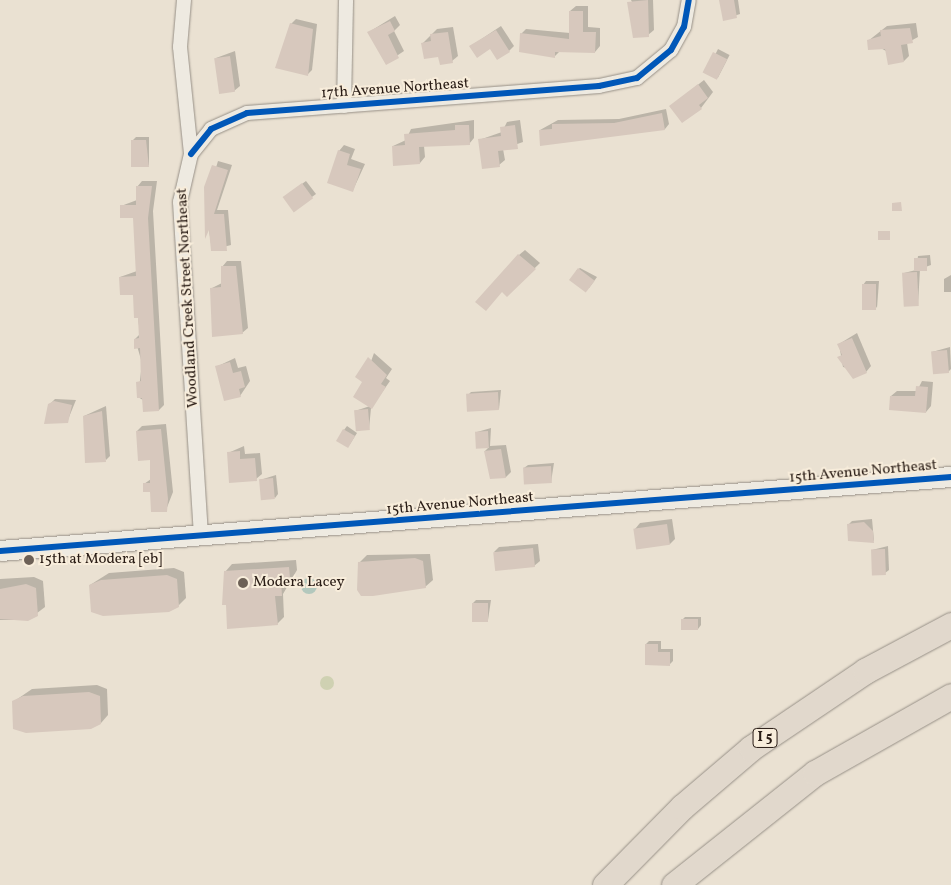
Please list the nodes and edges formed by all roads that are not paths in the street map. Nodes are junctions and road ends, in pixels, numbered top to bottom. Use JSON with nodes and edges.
{"nodes":[{"id":1,"x":184,"y":0,"type":"edge"},
{"id":2,"x":346,"y":0,"type":"edge"},
{"id":3,"x":689,"y":0,"type":"edge"},
{"id":4,"x":344,"y":106,"type":"junction"},
{"id":5,"x":190,"y":154,"type":"junction"},
{"id":6,"x":951,"y":478,"type":"edge"},
{"id":7,"x":201,"y":537,"type":"junction"},
{"id":8,"x":0,"y":551,"type":"edge"},
{"id":9,"x":951,"y":625,"type":"edge"},
{"id":10,"x":951,"y":696,"type":"edge"},
{"id":11,"x":605,"y":885,"type":"edge"},
{"id":12,"x":674,"y":885,"type":"edge"}],
"edges":[{"from":1,"to":5,"type":"street","name":"Woodland Creek Street Northeast"},
{"from":2,"to":4,"type":"street"},
{"from":3,"to":4,"type":"street","name":"17th Avenue Northeast"},
{"from":4,"to":5,"type":"street","name":"17th Avenue Northeast"},
{"from":5,"to":7,"type":"street","name":"Woodland Creek Street Northeast"},
{"from":6,"to":7,"type":"street","name":"15th Avenue Northeast"},
{"from":7,"to":8,"type":"street","name":"15th Avenue Northeast"},
{"from":9,"to":11,"type":"highway","number":"I 5"},
{"from":10,"to":12,"type":"highway"}]}
